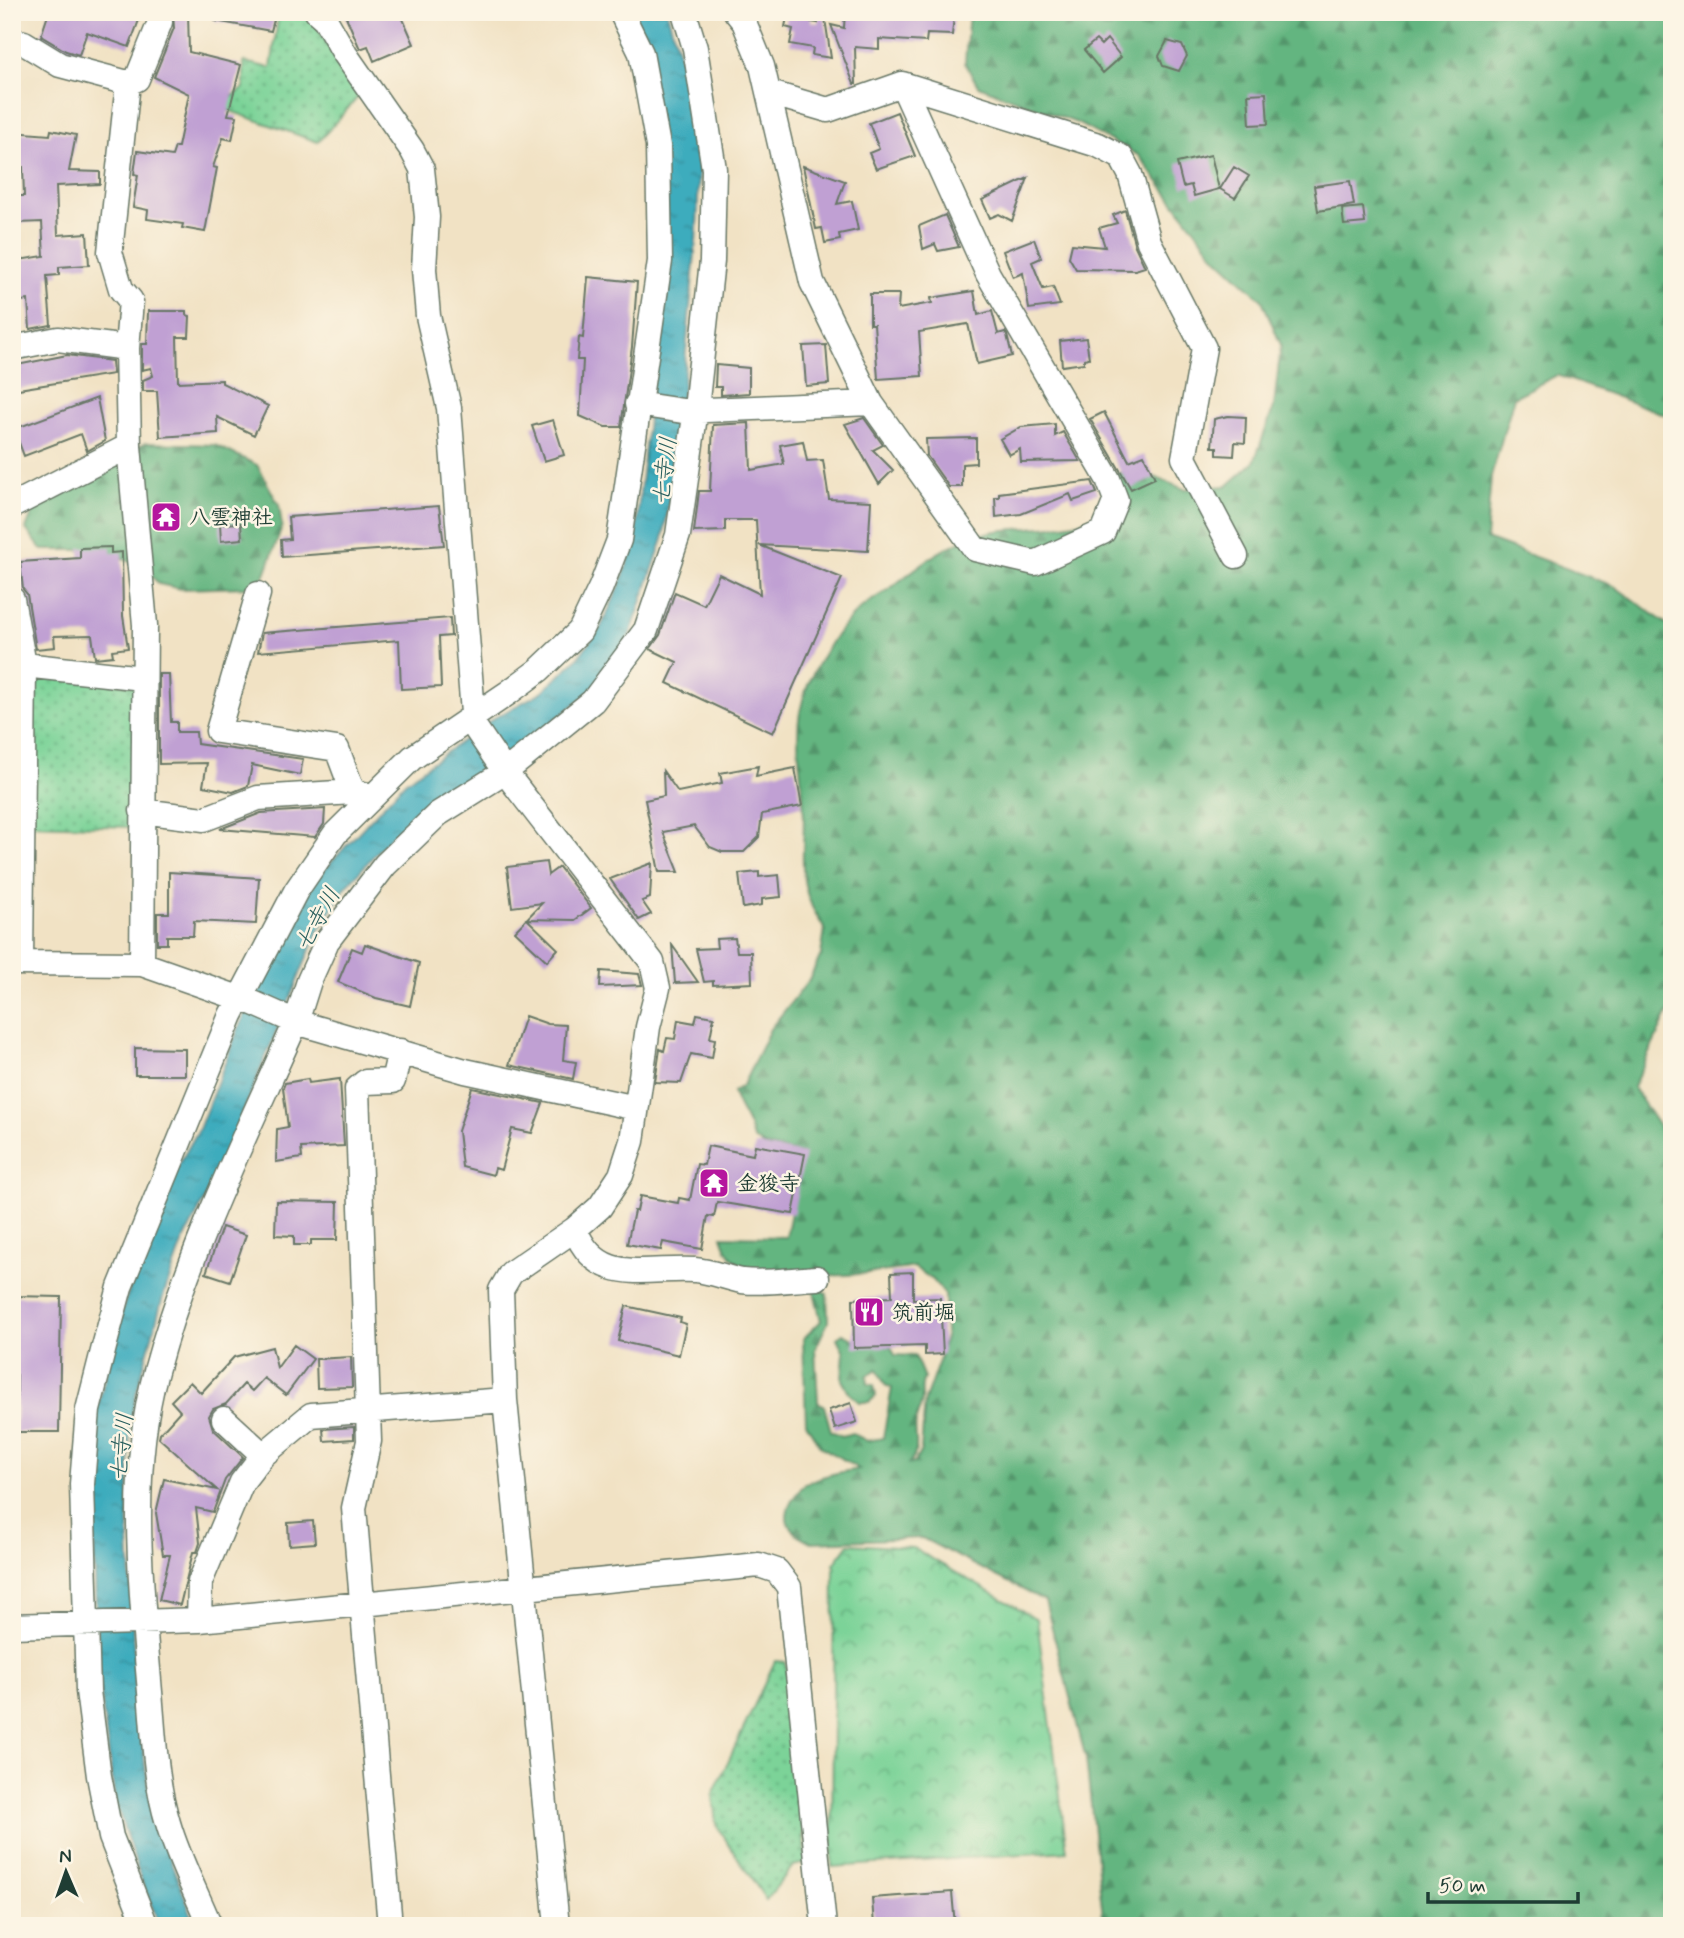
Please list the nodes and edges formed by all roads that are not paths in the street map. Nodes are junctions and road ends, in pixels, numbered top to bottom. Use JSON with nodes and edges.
{"nodes":[{"id":1,"x":157,"y":12,"type":"edge"},
{"id":2,"x":317,"y":12,"type":"edge"},
{"id":3,"x":621,"y":12,"type":"edge"},
{"id":4,"x":684,"y":12,"type":"edge"},
{"id":5,"x":736,"y":12,"type":"edge"},
{"id":6,"x":12,"y":40,"type":"edge"},
{"id":7,"x":128,"y":83,"type":"junction"},
{"id":8,"x":902,"y":83,"type":"junction"},
{"id":9,"x":770,"y":93,"type":"junction"},
{"id":10,"x":12,"y":348,"type":"edge"},
{"id":11,"x":127,"y":348,"type":"junction"},
{"id":12,"x":871,"y":403,"type":"junction"},
{"id":13,"x":640,"y":405,"type":"junction"},
{"id":14,"x":690,"y":410,"type":"junction"},
{"id":15,"x":129,"y":446,"type":"junction"},
{"id":16,"x":12,"y":506,"type":"edge"},
{"id":17,"x":1236,"y":556,"type":"dead end"},
{"id":18,"x":258,"y":594,"type":"dead end"},
{"id":19,"x":12,"y":599,"type":"edge"},
{"id":20,"x":24,"y":665,"type":"junction"},
{"id":21,"x":143,"y":678,"type":"junction"},
{"id":22,"x":474,"y":720,"type":"junction"},
{"id":23,"x":503,"y":767,"type":"junction"},
{"id":24,"x":362,"y":794,"type":"junction"},
{"id":25,"x":142,"y":811,"type":"junction"},
{"id":26,"x":17,"y":964,"type":"edge"},
{"id":27,"x":142,"y":964,"type":"junction"},
{"id":28,"x":247,"y":1001,"type":"junction"},
{"id":29,"x":290,"y":1019,"type":"junction"},
{"id":30,"x":400,"y":1051,"type":"junction"},
{"id":31,"x":636,"y":1108,"type":"junction"},
{"id":32,"x":575,"y":1229,"type":"junction"},
{"id":33,"x":817,"y":1278,"type":"dead end"},
{"id":34,"x":505,"y":1400,"type":"junction"},
{"id":35,"x":369,"y":1411,"type":"junction"},
{"id":36,"x":224,"y":1419,"type":"dead end"},
{"id":37,"x":263,"y":1455,"type":"junction"},
{"id":38,"x":524,"y":1587,"type":"junction"},
{"id":39,"x":360,"y":1604,"type":"junction"},
{"id":40,"x":199,"y":1620,"type":"junction"},
{"id":41,"x":144,"y":1624,"type":"junction"},
{"id":42,"x":12,"y":1626,"type":"edge"},
{"id":43,"x":84,"y":1626,"type":"junction"},
{"id":44,"x":146,"y":1926,"type":"edge"},
{"id":45,"x":210,"y":1926,"type":"edge"},
{"id":46,"x":390,"y":1926,"type":"edge"},
{"id":47,"x":557,"y":1926,"type":"edge"},
{"id":48,"x":824,"y":1926,"type":"edge"}],
"edges":[{"from":1,"to":7,"type":"street"},
{"from":2,"to":22,"type":"street"},
{"from":3,"to":13,"type":"street"},
{"from":4,"to":14,"type":"street"},
{"from":5,"to":9,"type":"street"},
{"from":6,"to":7,"type":"street"},
{"from":7,"to":11,"type":"street"},
{"from":8,"to":9,"type":"street"},
{"from":8,"to":12,"type":"street"},
{"from":8,"to":17,"type":"street"},
{"from":9,"to":12,"type":"street"},
{"from":10,"to":11,"type":"street"},
{"from":11,"to":15,"type":"street"},
{"from":12,"to":14,"type":"street"},
{"from":13,"to":14,"type":"street"},
{"from":13,"to":22,"type":"street"},
{"from":14,"to":23,"type":"street"},
{"from":15,"to":16,"type":"street"},
{"from":15,"to":21,"type":"street"},
{"from":18,"to":24,"type":"street"},
{"from":19,"to":20,"type":"street"},
{"from":20,"to":21,"type":"street"},
{"from":20,"to":26,"type":"street"},
{"from":21,"to":25,"type":"street"},
{"from":22,"to":23,"type":"street"},
{"from":22,"to":24,"type":"street"},
{"from":23,"to":29,"type":"street"},
{"from":23,"to":31,"type":"street"},
{"from":24,"to":25,"type":"street"},
{"from":24,"to":28,"type":"street"},
{"from":25,"to":27,"type":"street"},
{"from":26,"to":27,"type":"street"},
{"from":27,"to":28,"type":"street"},
{"from":28,"to":29,"type":"street"},
{"from":28,"to":43,"type":"street"},
{"from":29,"to":30,"type":"street"},
{"from":29,"to":41,"type":"street"},
{"from":30,"to":31,"type":"street"},
{"from":30,"to":35,"type":"street"},
{"from":31,"to":32,"type":"street"},
{"from":32,"to":33,"type":"street"},
{"from":32,"to":34,"type":"street"},
{"from":34,"to":35,"type":"street"},
{"from":34,"to":38,"type":"street"},
{"from":35,"to":37,"type":"street"},
{"from":35,"to":39,"type":"street"},
{"from":36,"to":37,"type":"street"},
{"from":37,"to":40,"type":"street"},
{"from":38,"to":39,"type":"street"},
{"from":38,"to":47,"type":"street"},
{"from":38,"to":48,"type":"street"},
{"from":39,"to":40,"type":"street"},
{"from":39,"to":46,"type":"street"},
{"from":40,"to":41,"type":"street"},
{"from":41,"to":43,"type":"street"},
{"from":41,"to":45,"type":"street"},
{"from":42,"to":43,"type":"street"},
{"from":43,"to":44,"type":"street"}]}
